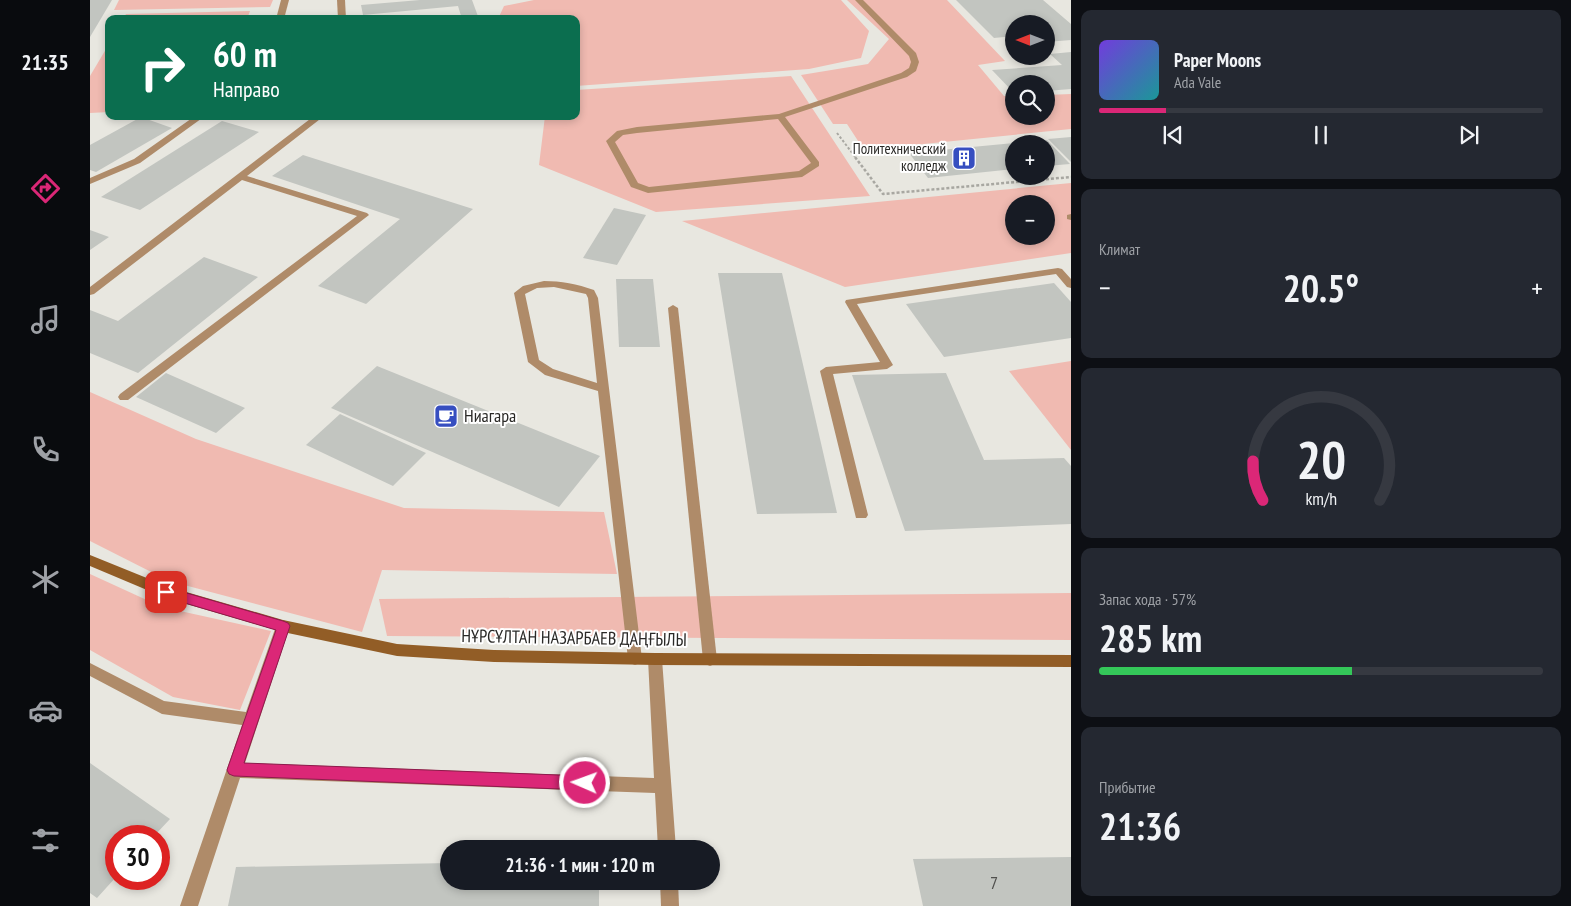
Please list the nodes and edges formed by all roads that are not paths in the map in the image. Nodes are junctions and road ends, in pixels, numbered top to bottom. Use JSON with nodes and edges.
{"nodes":[{"id":1,"x":285,"y":0,"type":"edge"},
{"id":2,"x":341,"y":0,"type":"edge"},
{"id":3,"x":859,"y":0,"type":"edge"},
{"id":4,"x":281,"y":15,"type":"edge"},
{"id":5,"x":342,"y":15,"type":"edge"},
{"id":6,"x":780,"y":116,"type":"junction"},
{"id":7,"x":195,"y":120,"type":"edge"},
{"id":8,"x":315,"y":120,"type":"edge"},
{"id":9,"x":241,"y":177,"type":"junction"},
{"id":10,"x":90,"y":181,"type":"edge"},
{"id":11,"x":1071,"y":285,"type":"edge"},
{"id":12,"x":90,"y":292,"type":"edge"},
{"id":13,"x":673,"y":308,"type":"dead end"},
{"id":14,"x":604,"y":389,"type":"junction"},
{"id":15,"x":124,"y":397,"type":"dead end"},
{"id":16,"x":861,"y":516,"type":"dead end"},
{"id":17,"x":90,"y":560,"type":"edge"},
{"id":18,"x":283,"y":626,"type":"junction"},
{"id":19,"x":635,"y":659,"type":"junction"},
{"id":20,"x":655,"y":659,"type":"junction"},
{"id":21,"x":710,"y":660,"type":"junction"},
{"id":22,"x":1071,"y":661,"type":"edge"},
{"id":23,"x":90,"y":669,"type":"edge"},
{"id":24,"x":251,"y":720,"type":"junction"},
{"id":25,"x":234,"y":770,"type":"junction"},
{"id":26,"x":663,"y":786,"type":"junction"},
{"id":27,"x":666,"y":840,"type":"edge"},
{"id":28,"x":669,"y":890,"type":"edge"},
{"id":29,"x":190,"y":906,"type":"edge"},
{"id":30,"x":670,"y":906,"type":"edge"}],
"edges":[{"from":1,"to":4,"type":"street"},
{"from":2,"to":5,"type":"street"},
{"from":3,"to":6,"type":"street"},
{"from":6,"to":6,"type":"street"},
{"from":7,"to":10,"type":"street"},
{"from":8,"to":9,"type":"street"},
{"from":9,"to":12,"type":"street"},
{"from":9,"to":15,"type":"street"},
{"from":11,"to":16,"type":"street"},
{"from":13,"to":21,"type":"street"},
{"from":14,"to":14,"type":"street"},
{"from":14,"to":19,"type":"street"},
{"from":17,"to":18,"type":"main road","name":"НҰРСҰЛТАН НАЗАРБАЕВ ДАҢҒЫЛЫ"},
{"from":18,"to":19,"type":"main road","name":"НҰРСҰЛТАН НАЗАРБАЕВ ДАҢҒЫЛЫ"},
{"from":18,"to":24,"type":"street"},
{"from":19,"to":20,"type":"main road","name":"НҰРСҰЛТАН НАЗАРБАЕВ ДАҢҒЫЛЫ"},
{"from":20,"to":21,"type":"main road","name":"НҰРСҰЛТАН НАЗАРБАЕВ ДАҢҒЫЛЫ"},
{"from":20,"to":26,"type":"street"},
{"from":21,"to":22,"type":"main road","name":"НҰРСҰЛТАН НАЗАРБАЕВ ДАҢҒЫЛЫ"},
{"from":23,"to":24,"type":"street"},
{"from":24,"to":25,"type":"street"},
{"from":25,"to":26,"type":"street"},
{"from":25,"to":29,"type":"street"},
{"from":26,"to":27,"type":"street"},
{"from":28,"to":30,"type":"street"}]}
